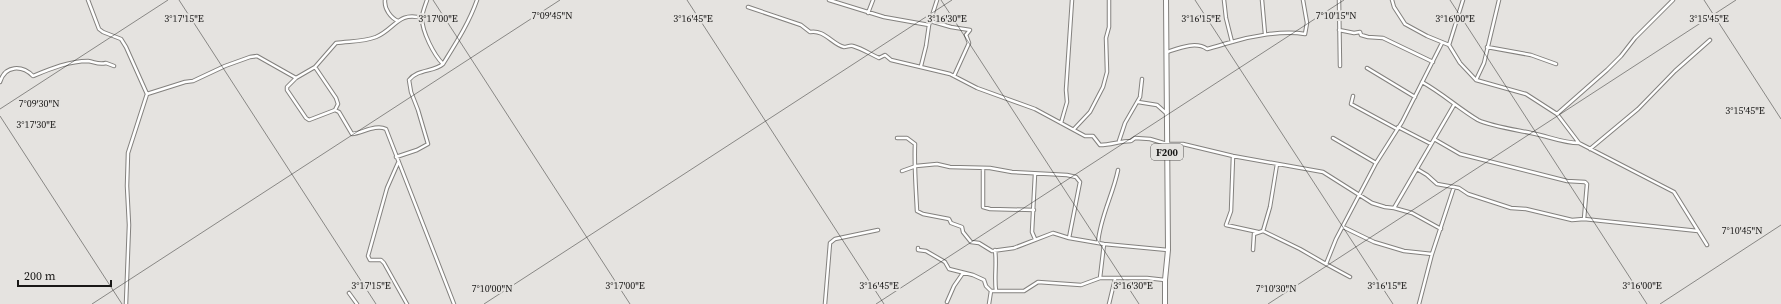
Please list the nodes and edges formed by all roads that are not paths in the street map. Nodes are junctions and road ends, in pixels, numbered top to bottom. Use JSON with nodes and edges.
{"nodes":[{"id":1,"x":88,"y":0,"type":"edge"},
{"id":2,"x":385,"y":0,"type":"edge"},
{"id":3,"x":427,"y":0,"type":"edge"},
{"id":4,"x":477,"y":0,"type":"edge"},
{"id":5,"x":829,"y":0,"type":"edge"},
{"id":6,"x":873,"y":0,"type":"edge"},
{"id":7,"x":937,"y":0,"type":"edge"},
{"id":8,"x":1072,"y":0,"type":"edge"},
{"id":9,"x":1109,"y":0,"type":"edge"},
{"id":10,"x":1166,"y":0,"type":"edge"},
{"id":11,"x":1224,"y":0,"type":"edge"},
{"id":12,"x":1262,"y":0,"type":"edge"},
{"id":13,"x":1303,"y":0,"type":"edge"},
{"id":14,"x":1339,"y":0,"type":"edge"},
{"id":15,"x":1392,"y":0,"type":"edge"},
{"id":16,"x":1463,"y":0,"type":"edge"},
{"id":17,"x":1499,"y":0,"type":"edge"},
{"id":18,"x":1673,"y":0,"type":"edge"},
{"id":19,"x":833,"y":1,"type":"edge"},
{"id":20,"x":748,"y":7,"type":"dead end"},
{"id":21,"x":868,"y":13,"type":"junction"},
{"id":22,"x":422,"y":18,"type":"junction"},
{"id":23,"x":398,"y":21,"type":"junction"},
{"id":24,"x":930,"y":21,"type":"junction"},
{"id":25,"x":929,"y":25,"type":"junction"},
{"id":26,"x":1339,"y":30,"type":"junction"},
{"id":27,"x":1265,"y":34,"type":"junction"},
{"id":28,"x":1710,"y":40,"type":"dead end"},
{"id":29,"x":1232,"y":42,"type":"junction"},
{"id":30,"x":1442,"y":43,"type":"junction"},
{"id":31,"x":1449,"y":45,"type":"junction"},
{"id":32,"x":1487,"y":48,"type":"junction"},
{"id":33,"x":1167,"y":52,"type":"junction"},
{"id":34,"x":1433,"y":62,"type":"junction"},
{"id":35,"x":443,"y":64,"type":"junction"},
{"id":36,"x":1556,"y":64,"type":"dead end"},
{"id":37,"x":114,"y":66,"type":"dead end"},
{"id":38,"x":921,"y":66,"type":"junction"},
{"id":39,"x":1340,"y":66,"type":"dead end"},
{"id":40,"x":315,"y":67,"type":"junction"},
{"id":41,"x":1367,"y":68,"type":"dead end"},
{"id":42,"x":954,"y":76,"type":"junction"},
{"id":43,"x":296,"y":78,"type":"junction"},
{"id":44,"x":1142,"y":79,"type":"dead end"},
{"id":45,"x":1476,"y":80,"type":"junction"},
{"id":46,"x":0,"y":82,"type":"edge"},
{"id":47,"x":1422,"y":82,"type":"junction"},
{"id":48,"x":147,"y":94,"type":"junction"},
{"id":49,"x":1353,"y":96,"type":"dead end"},
{"id":50,"x":1415,"y":97,"type":"junction"},
{"id":51,"x":1138,"y":102,"type":"junction"},
{"id":52,"x":1454,"y":105,"type":"junction"},
{"id":53,"x":335,"y":110,"type":"junction"},
{"id":54,"x":1167,"y":113,"type":"junction"},
{"id":55,"x":1557,"y":114,"type":"junction"},
{"id":56,"x":1061,"y":123,"type":"junction"},
{"id":57,"x":1398,"y":128,"type":"junction"},
{"id":58,"x":1074,"y":129,"type":"junction"},
{"id":59,"x":897,"y":138,"type":"dead end"},
{"id":60,"x":1333,"y":138,"type":"dead end"},
{"id":61,"x":1434,"y":139,"type":"junction"},
{"id":62,"x":1119,"y":141,"type":"junction"},
{"id":63,"x":1579,"y":143,"type":"junction"},
{"id":64,"x":1167,"y":144,"type":"junction"},
{"id":65,"x":1430,"y":144,"type":"junction"},
{"id":66,"x":1590,"y":149,"type":"junction"},
{"id":67,"x":1233,"y":156,"type":"junction"},
{"id":68,"x":396,"y":157,"type":"junction"},
{"id":69,"x":398,"y":163,"type":"junction"},
{"id":70,"x":1376,"y":163,"type":"junction"},
{"id":71,"x":1277,"y":164,"type":"junction"},
{"id":72,"x":916,"y":166,"type":"junction"},
{"id":73,"x":983,"y":169,"type":"junction"},
{"id":74,"x":1417,"y":169,"type":"junction"},
{"id":75,"x":1118,"y":170,"type":"dead end"},
{"id":76,"x":902,"y":171,"type":"dead end"},
{"id":77,"x":1035,"y":174,"type":"junction"},
{"id":78,"x":1454,"y":187,"type":"junction"},
{"id":79,"x":1360,"y":194,"type":"junction"},
{"id":80,"x":1394,"y":208,"type":"junction"},
{"id":81,"x":1034,"y":210,"type":"junction"},
{"id":82,"x":1584,"y":218,"type":"junction"},
{"id":83,"x":1343,"y":227,"type":"junction"},
{"id":84,"x":1441,"y":229,"type":"junction"},
{"id":85,"x":878,"y":230,"type":"dead end"},
{"id":86,"x":1263,"y":231,"type":"junction"},
{"id":87,"x":1699,"y":231,"type":"junction"},
{"id":88,"x":1258,"y":232,"type":"junction"},
{"id":89,"x":1069,"y":238,"type":"junction"},
{"id":90,"x":1035,"y":239,"type":"junction"},
{"id":91,"x":1098,"y":243,"type":"junction"},
{"id":92,"x":1104,"y":244,"type":"junction"},
{"id":93,"x":1707,"y":245,"type":"dead end"},
{"id":94,"x":918,"y":248,"type":"dead end"},
{"id":95,"x":995,"y":250,"type":"junction"},
{"id":96,"x":1168,"y":250,"type":"junction"},
{"id":97,"x":1253,"y":250,"type":"dead end"},
{"id":98,"x":1432,"y":254,"type":"junction"},
{"id":99,"x":1326,"y":264,"type":"junction"},
{"id":100,"x":963,"y":273,"type":"junction"},
{"id":101,"x":1350,"y":277,"type":"dead end"},
{"id":102,"x":1100,"y":278,"type":"junction"},
{"id":103,"x":1115,"y":279,"type":"junction"},
{"id":104,"x":1165,"y":280,"type":"junction"},
{"id":105,"x":991,"y":291,"type":"junction"},
{"id":106,"x":996,"y":291,"type":"junction"},
{"id":107,"x":349,"y":293,"type":"dead end"},
{"id":108,"x":947,"y":302,"type":"dead end"},
{"id":109,"x":126,"y":304,"type":"edge"},
{"id":110,"x":357,"y":304,"type":"edge"},
{"id":111,"x":407,"y":304,"type":"edge"},
{"id":112,"x":454,"y":304,"type":"edge"},
{"id":113,"x":825,"y":304,"type":"edge"},
{"id":114,"x":989,"y":304,"type":"edge"},
{"id":115,"x":1109,"y":304,"type":"edge"},
{"id":116,"x":1165,"y":304,"type":"edge"},
{"id":117,"x":1419,"y":304,"type":"edge"}],
"edges":[{"from":1,"to":48,"type":"street"},
{"from":2,"to":23,"type":"street"},
{"from":3,"to":22,"type":"street"},
{"from":4,"to":35,"type":"street"},
{"from":5,"to":19,"type":"street"},
{"from":6,"to":21,"type":"street"},
{"from":7,"to":24,"type":"street"},
{"from":8,"to":56,"type":"street"},
{"from":9,"to":58,"type":"street"},
{"from":10,"to":33,"type":"main road","number":"F200"},
{"from":11,"to":29,"type":"street"},
{"from":12,"to":27,"type":"street"},
{"from":13,"to":27,"type":"street"},
{"from":14,"to":26,"type":"street"},
{"from":15,"to":30,"type":"street"},
{"from":16,"to":31,"type":"street"},
{"from":17,"to":32,"type":"street"},
{"from":18,"to":55,"type":"street"},
{"from":19,"to":21,"type":"street"},
{"from":20,"to":38,"type":"street"},
{"from":21,"to":25,"type":"street"},
{"from":22,"to":23,"type":"street"},
{"from":22,"to":35,"type":"street"},
{"from":23,"to":40,"type":"street"},
{"from":24,"to":25,"type":"street"},
{"from":24,"to":42,"type":"street"},
{"from":25,"to":38,"type":"street"},
{"from":26,"to":34,"type":"street"},
{"from":26,"to":39,"type":"street"},
{"from":27,"to":29,"type":"street"},
{"from":28,"to":66,"type":"street"},
{"from":29,"to":33,"type":"street"},
{"from":30,"to":31,"type":"street"},
{"from":30,"to":34,"type":"street"},
{"from":31,"to":45,"type":"street"},
{"from":32,"to":36,"type":"street"},
{"from":32,"to":45,"type":"street"},
{"from":33,"to":54,"type":"main road","number":"F200"},
{"from":34,"to":47,"type":"street"},
{"from":35,"to":68,"type":"street"},
{"from":37,"to":46,"type":"street"},
{"from":38,"to":42,"type":"street"},
{"from":40,"to":43,"type":"street"},
{"from":40,"to":53,"type":"street"},
{"from":41,"to":50,"type":"street"},
{"from":42,"to":56,"type":"street"},
{"from":43,"to":48,"type":"street"},
{"from":43,"to":53,"type":"street"},
{"from":44,"to":51,"type":"street"},
{"from":45,"to":55,"type":"street"},
{"from":47,"to":50,"type":"street"},
{"from":47,"to":52,"type":"street"},
{"from":48,"to":109,"type":"street"},
{"from":49,"to":57,"type":"street"},
{"from":50,"to":57,"type":"street"},
{"from":51,"to":54,"type":"street"},
{"from":51,"to":62,"type":"street"},
{"from":52,"to":61,"type":"street"},
{"from":52,"to":63,"type":"street"},
{"from":53,"to":68,"type":"street"},
{"from":54,"to":64,"type":"main road","number":"F200"},
{"from":55,"to":63,"type":"street"},
{"from":56,"to":58,"type":"street"},
{"from":57,"to":65,"type":"street"},
{"from":57,"to":70,"type":"street"},
{"from":58,"to":62,"type":"street"},
{"from":59,"to":72,"type":"street"},
{"from":60,"to":70,"type":"street"},
{"from":61,"to":65,"type":"street"},
{"from":61,"to":82,"type":"street"},
{"from":62,"to":64,"type":"street"},
{"from":63,"to":66,"type":"street"},
{"from":64,"to":67,"type":"street"},
{"from":64,"to":96,"type":"main road","number":"F200"},
{"from":65,"to":74,"type":"street"},
{"from":66,"to":87,"type":"street"},
{"from":67,"to":71,"type":"street"},
{"from":67,"to":88,"type":"street"},
{"from":68,"to":69,"type":"street"},
{"from":69,"to":111,"type":"street"},
{"from":69,"to":112,"type":"street"},
{"from":70,"to":79,"type":"street"},
{"from":71,"to":79,"type":"street"},
{"from":71,"to":86,"type":"street"},
{"from":72,"to":73,"type":"street"},
{"from":72,"to":76,"type":"street"},
{"from":72,"to":95,"type":"street"},
{"from":73,"to":77,"type":"street"},
{"from":73,"to":81,"type":"street"},
{"from":74,"to":78,"type":"street"},
{"from":74,"to":80,"type":"street"},
{"from":75,"to":91,"type":"street"},
{"from":77,"to":81,"type":"street"},
{"from":77,"to":89,"type":"street"},
{"from":78,"to":82,"type":"street"},
{"from":78,"to":84,"type":"street"},
{"from":79,"to":80,"type":"street"},
{"from":79,"to":83,"type":"street"},
{"from":80,"to":84,"type":"street"},
{"from":81,"to":90,"type":"street"},
{"from":82,"to":87,"type":"street"},
{"from":83,"to":98,"type":"street"},
{"from":83,"to":99,"type":"street"},
{"from":84,"to":98,"type":"street"},
{"from":85,"to":113,"type":"street"},
{"from":86,"to":88,"type":"street"},
{"from":86,"to":99,"type":"street"},
{"from":87,"to":93,"type":"street"},
{"from":88,"to":97,"type":"street"},
{"from":89,"to":90,"type":"street"},
{"from":89,"to":91,"type":"street"},
{"from":90,"to":95,"type":"street"},
{"from":91,"to":92,"type":"street"},
{"from":92,"to":96,"type":"street"},
{"from":92,"to":102,"type":"street"},
{"from":94,"to":100,"type":"street"},
{"from":95,"to":106,"type":"street"},
{"from":96,"to":104,"type":"main road","number":"F200"},
{"from":98,"to":117,"type":"street"},
{"from":99,"to":101,"type":"street"},
{"from":100,"to":105,"type":"street"},
{"from":100,"to":108,"type":"street"},
{"from":102,"to":103,"type":"street"},
{"from":102,"to":106,"type":"street"},
{"from":103,"to":104,"type":"street"},
{"from":103,"to":115,"type":"street"},
{"from":104,"to":116,"type":"main road","number":"F200"},
{"from":105,"to":106,"type":"street"},
{"from":105,"to":114,"type":"street"},
{"from":107,"to":110,"type":"street"}]}
